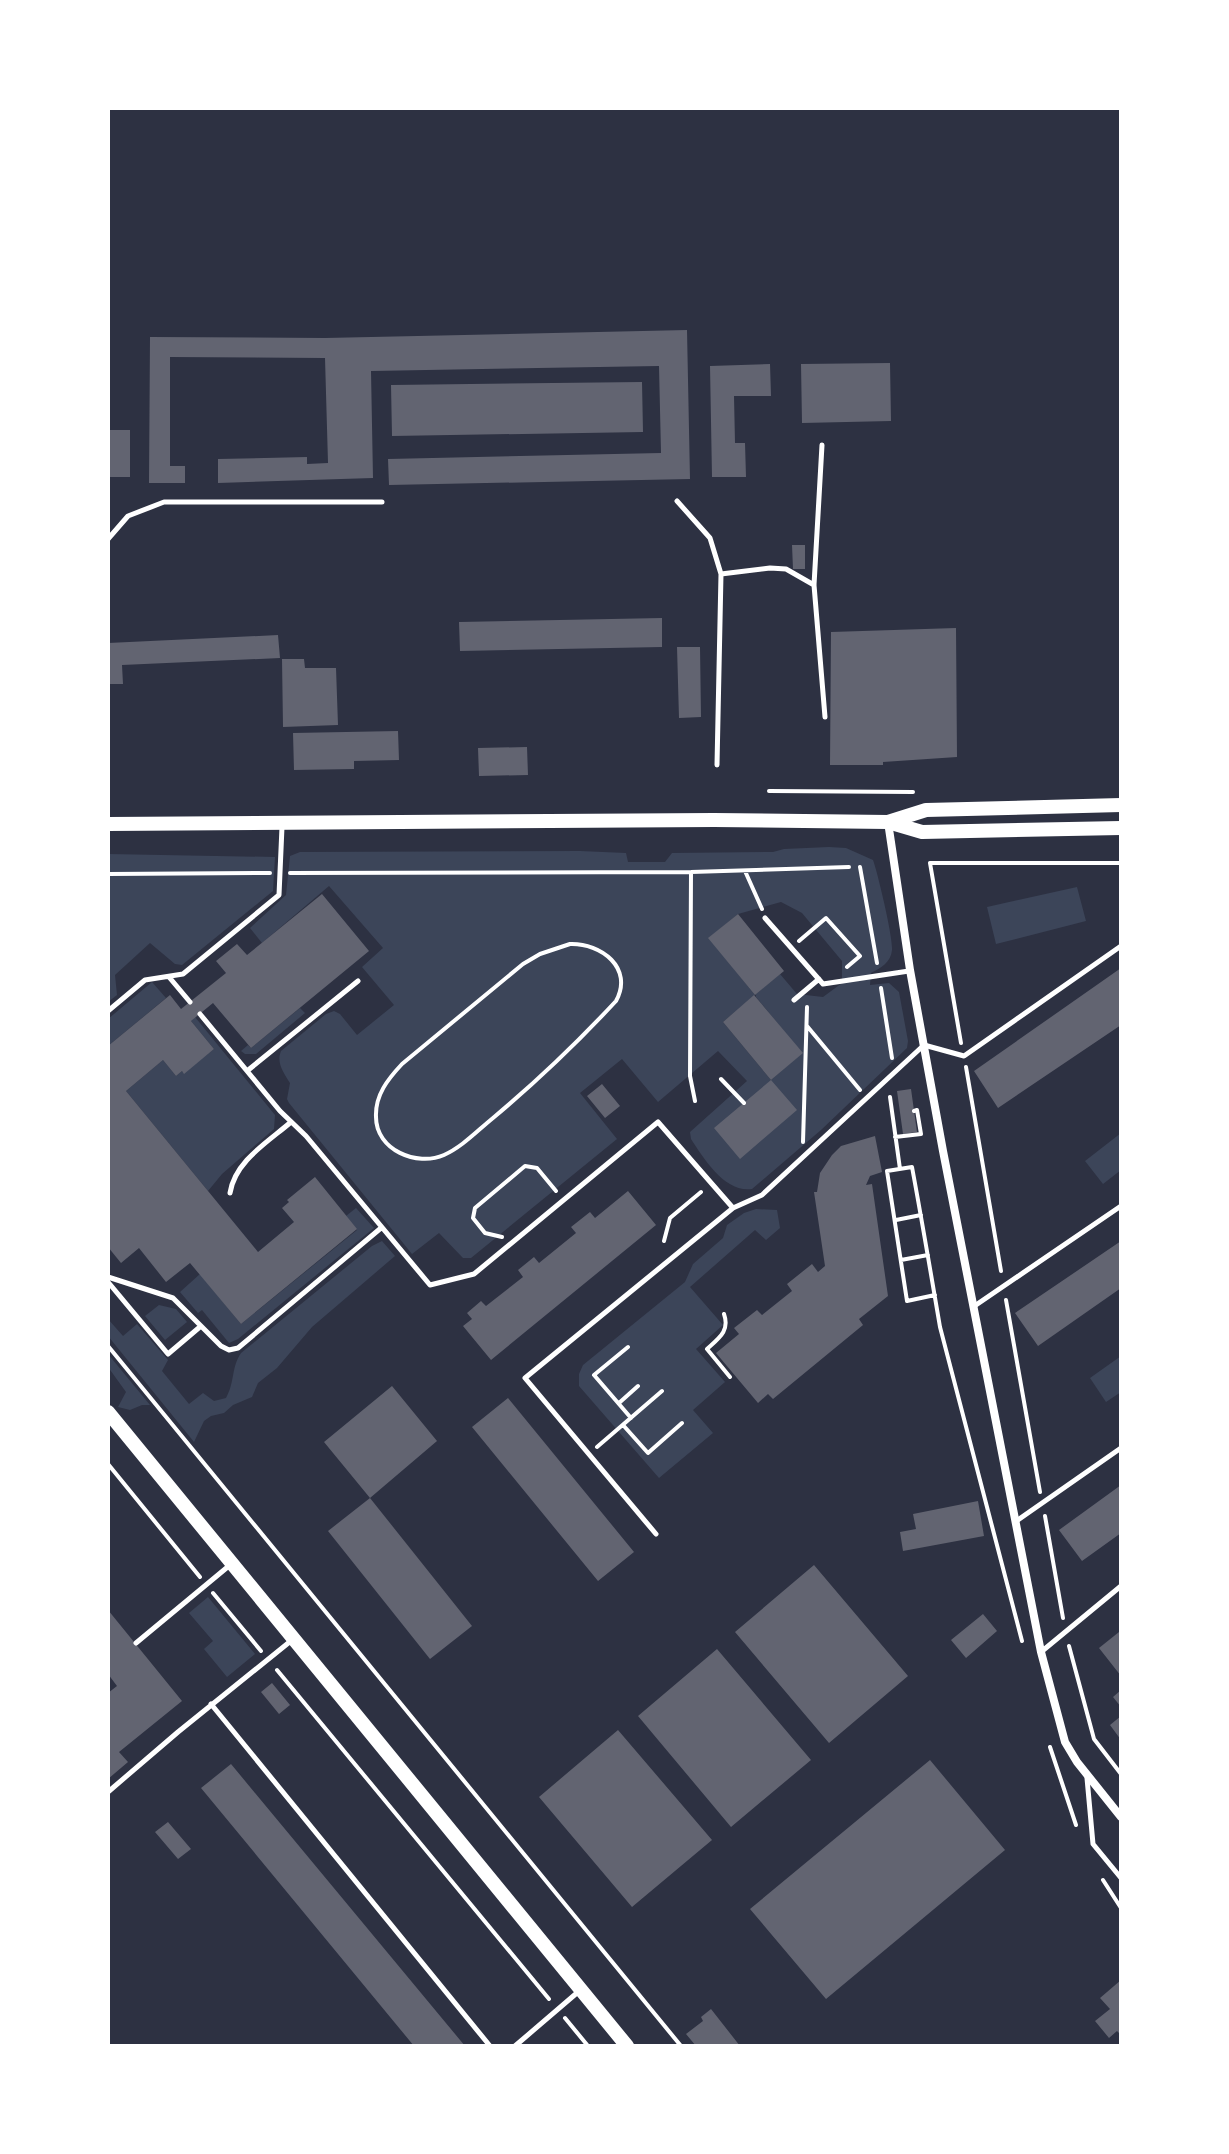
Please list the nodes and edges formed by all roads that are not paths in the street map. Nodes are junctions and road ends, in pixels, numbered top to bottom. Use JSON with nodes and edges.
{"nodes":[{"id":1,"x":822,"y":445,"type":"dead end"},
{"id":2,"x":677,"y":501,"type":"dead end"},
{"id":3,"x":382,"y":502,"type":"dead end"},
{"id":4,"x":108,"y":539,"type":"edge"},
{"id":5,"x":721,"y":574,"type":"junction"},
{"id":6,"x":814,"y":585,"type":"junction"},
{"id":7,"x":825,"y":717,"type":"dead end"},
{"id":8,"x":717,"y":765,"type":"dead end"},
{"id":9,"x":1121,"y":805,"type":"edge"},
{"id":10,"x":888,"y":822,"type":"junction"},
{"id":11,"x":108,"y":824,"type":"edge"},
{"id":12,"x":282,"y":824,"type":"junction"},
{"id":13,"x":1121,"y":828,"type":"edge"},
{"id":14,"x":765,"y":918,"type":"road end"},
{"id":15,"x":1121,"y":946,"type":"edge"},
{"id":16,"x":910,"y":970,"type":"junction"},
{"id":17,"x":169,"y":976,"type":"junction"},
{"id":18,"x":819,"y":979,"type":"junction"},
{"id":19,"x":358,"y":981,"type":"dead end"},
{"id":20,"x":794,"y":1000,"type":"dead end"},
{"id":21,"x":190,"y":1002,"type":"dead end"},
{"id":22,"x":108,"y":1011,"type":"edge"},
{"id":23,"x":200,"y":1014,"type":"dead end"},
{"id":24,"x":924,"y":1045,"type":"junction"},
{"id":25,"x":247,"y":1071,"type":"junction"},
{"id":26,"x":291,"y":1122,"type":"junction"},
{"id":27,"x":230,"y":1193,"type":"dead end"},
{"id":28,"x":1121,"y":1206,"type":"edge"},
{"id":29,"x":733,"y":1208,"type":"junction"},
{"id":30,"x":381,"y":1228,"type":"junction"},
{"id":31,"x":108,"y":1279,"type":"edge"},
{"id":32,"x":973,"y":1307,"type":"junction"},
{"id":33,"x":201,"y":1326,"type":"junction"},
{"id":34,"x":108,"y":1412,"type":"edge"},
{"id":35,"x":1121,"y":1448,"type":"edge"},
{"id":36,"x":1015,"y":1522,"type":"junction"},
{"id":37,"x":656,"y":1534,"type":"dead end"},
{"id":38,"x":231,"y":1564,"type":"junction"},
{"id":39,"x":1121,"y":1586,"type":"edge"},
{"id":40,"x":293,"y":1639,"type":"junction"},
{"id":41,"x":136,"y":1643,"type":"dead end"},
{"id":42,"x":1041,"y":1652,"type":"junction"},
{"id":43,"x":211,"y":1704,"type":"junction"},
{"id":44,"x":1087,"y":1774,"type":"junction"},
{"id":45,"x":108,"y":1792,"type":"edge"},
{"id":46,"x":1121,"y":1817,"type":"edge"},
{"id":47,"x":1121,"y":1878,"type":"edge"},
{"id":48,"x":581,"y":1990,"type":"junction"},
{"id":49,"x":490,"y":2046,"type":"edge"},
{"id":50,"x":515,"y":2046,"type":"edge"},
{"id":51,"x":627,"y":2046,"type":"edge"}],
"edges":[{"from":1,"to":6,"type":"lane"},
{"from":2,"to":5,"type":"lane"},
{"from":3,"to":4,"type":"lane"},
{"from":5,"to":6,"type":"lane"},
{"from":5,"to":8,"type":"lane"},
{"from":6,"to":7,"type":"lane"},
{"from":9,"to":10,"type":"main road"},
{"from":10,"to":12,"type":"main road"},
{"from":10,"to":13,"type":"main road"},
{"from":10,"to":16,"type":"street"},
{"from":11,"to":12,"type":"main road"},
{"from":12,"to":17,"type":"lane"},
{"from":14,"to":18,"type":"lane"},
{"from":15,"to":24,"type":"lane"},
{"from":16,"to":18,"type":"lane"},
{"from":16,"to":24,"type":"street"},
{"from":17,"to":21,"type":"lane"},
{"from":17,"to":22,"type":"lane"},
{"from":18,"to":20,"type":"lane"},
{"from":19,"to":25,"type":"lane"},
{"from":23,"to":25,"type":"lane"},
{"from":24,"to":29,"type":"lane"},
{"from":24,"to":32,"type":"street"},
{"from":25,"to":26,"type":"lane"},
{"from":26,"to":27,"type":"lane"},
{"from":26,"to":30,"type":"lane"},
{"from":28,"to":32,"type":"lane"},
{"from":29,"to":30,"type":"lane"},
{"from":29,"to":37,"type":"lane"},
{"from":30,"to":33,"type":"lane"},
{"from":31,"to":33,"type":"lane"},
{"from":31,"to":33,"type":"lane"},
{"from":32,"to":36,"type":"street"},
{"from":34,"to":38,"type":"main road"},
{"from":35,"to":36,"type":"lane"},
{"from":36,"to":42,"type":"street"},
{"from":38,"to":40,"type":"main road"},
{"from":38,"to":41,"type":"lane"},
{"from":39,"to":42,"type":"lane"},
{"from":40,"to":43,"type":"lane"},
{"from":40,"to":48,"type":"main road"},
{"from":42,"to":44,"type":"street"},
{"from":43,"to":45,"type":"lane"},
{"from":43,"to":49,"type":"lane"},
{"from":44,"to":46,"type":"street"},
{"from":44,"to":47,"type":"lane"},
{"from":48,"to":50,"type":"lane"},
{"from":48,"to":51,"type":"main road"}]}
